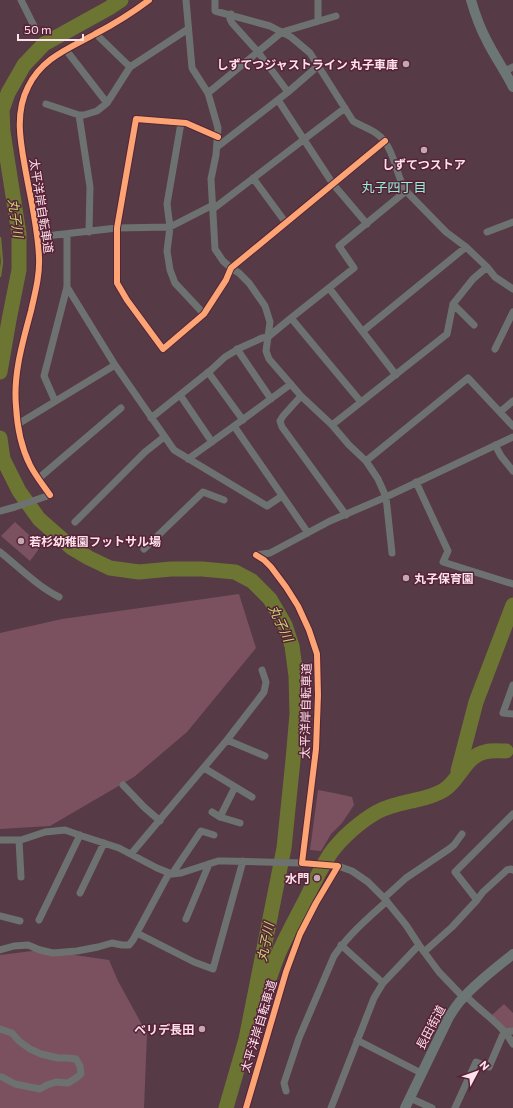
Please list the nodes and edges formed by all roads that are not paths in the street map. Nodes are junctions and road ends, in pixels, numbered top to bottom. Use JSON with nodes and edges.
{"nodes":[{"id":1,"x":21,"y":0,"type":"edge"},
{"id":2,"x":186,"y":0,"type":"edge"},
{"id":3,"x":215,"y":0,"type":"edge"},
{"id":4,"x":318,"y":0,"type":"edge"},
{"id":5,"x":471,"y":0,"type":"edge"},
{"id":6,"x":230,"y":14,"type":"junction"},
{"id":7,"x":336,"y":16,"type":"dead end"},
{"id":8,"x":318,"y":21,"type":"junction"},
{"id":9,"x":188,"y":29,"type":"junction"},
{"id":10,"x":36,"y":30,"type":"dead end"},
{"id":11,"x":282,"y":32,"type":"junction"},
{"id":12,"x":96,"y":34,"type":"dead end"},
{"id":13,"x":66,"y":50,"type":"dead end"},
{"id":14,"x":258,"y":52,"type":"junction"},
{"id":15,"x":318,"y":66,"type":"junction"},
{"id":16,"x":130,"y":67,"type":"junction"},
{"id":17,"x":509,"y":69,"type":"edge"},
{"id":18,"x":513,"y":87,"type":"edge"},
{"id":19,"x":288,"y":92,"type":"junction"},
{"id":20,"x":208,"y":93,"type":"junction"},
{"id":21,"x":278,"y":100,"type":"junction"},
{"id":22,"x":107,"y":103,"type":"junction"},
{"id":23,"x":46,"y":104,"type":"dead end"},
{"id":24,"x":345,"y":108,"type":"junction"},
{"id":25,"x":79,"y":115,"type":"junction"},
{"id":26,"x":180,"y":123,"type":"junction"},
{"id":27,"x":218,"y":137,"type":"junction"},
{"id":28,"x":304,"y":139,"type":"junction"},
{"id":29,"x":385,"y":141,"type":"junction"},
{"id":30,"x":217,"y":147,"type":"junction"},
{"id":31,"x":253,"y":178,"type":"junction"},
{"id":32,"x":333,"y":184,"type":"junction"},
{"id":33,"x":406,"y":191,"type":"junction"},
{"id":34,"x":213,"y":207,"type":"junction"},
{"id":35,"x":513,"y":222,"type":"edge"},
{"id":36,"x":286,"y":223,"type":"junction"},
{"id":37,"x":366,"y":224,"type":"junction"},
{"id":38,"x":170,"y":227,"type":"junction"},
{"id":39,"x":117,"y":228,"type":"junction"},
{"id":40,"x":89,"y":232,"type":"junction"},
{"id":41,"x":487,"y":232,"type":"dead end"},
{"id":42,"x":67,"y":234,"type":"junction"},
{"id":43,"x":37,"y":238,"type":"dead end"},
{"id":44,"x":466,"y":247,"type":"junction"},
{"id":45,"x":487,"y":266,"type":"junction"},
{"id":46,"x":231,"y":268,"type":"junction"},
{"id":47,"x":67,"y":287,"type":"junction"},
{"id":48,"x":329,"y":288,"type":"junction"},
{"id":49,"x":513,"y":289,"type":"edge"},
{"id":50,"x":453,"y":304,"type":"junction"},
{"id":51,"x":513,"y":312,"type":"edge"},
{"id":52,"x":204,"y":314,"type":"junction"},
{"id":53,"x":291,"y":318,"type":"junction"},
{"id":54,"x":474,"y":325,"type":"dead end"},
{"id":55,"x":363,"y":331,"type":"junction"},
{"id":56,"x":268,"y":338,"type":"junction"},
{"id":57,"x":238,"y":349,"type":"junction"},
{"id":58,"x":495,"y":349,"type":"dead end"},
{"id":59,"x":115,"y":365,"type":"junction"},
{"id":60,"x":208,"y":372,"type":"junction"},
{"id":61,"x":396,"y":375,"type":"junction"},
{"id":62,"x":291,"y":384,"type":"junction"},
{"id":63,"x":180,"y":394,"type":"junction"},
{"id":64,"x":301,"y":396,"type":"junction"},
{"id":65,"x":271,"y":399,"type":"junction"},
{"id":66,"x":56,"y":401,"type":"junction"},
{"id":67,"x":513,"y":401,"type":"edge"},
{"id":68,"x":361,"y":402,"type":"junction"},
{"id":69,"x":121,"y":408,"type":"dead end"},
{"id":70,"x":500,"y":412,"type":"junction"},
{"id":71,"x":151,"y":418,"type":"junction"},
{"id":72,"x":243,"y":420,"type":"junction"},
{"id":73,"x":18,"y":424,"type":"dead end"},
{"id":74,"x":332,"y":425,"type":"junction"},
{"id":75,"x":234,"y":426,"type":"junction"},
{"id":76,"x":513,"y":426,"type":"edge"},
{"id":77,"x":164,"y":437,"type":"junction"},
{"id":78,"x":513,"y":437,"type":"edge"},
{"id":79,"x":212,"y":442,"type":"junction"},
{"id":80,"x":495,"y":446,"type":"junction"},
{"id":81,"x":188,"y":459,"type":"junction"},
{"id":82,"x":366,"y":460,"type":"junction"},
{"id":83,"x":513,"y":471,"type":"edge"},
{"id":84,"x":38,"y":478,"type":"dead end"},
{"id":85,"x":416,"y":482,"type":"junction"},
{"id":86,"x":48,"y":496,"type":"dead end"},
{"id":87,"x":282,"y":496,"type":"junction"},
{"id":88,"x":386,"y":497,"type":"junction"},
{"id":89,"x":224,"y":500,"type":"dead end"},
{"id":90,"x":0,"y":511,"type":"edge"},
{"id":91,"x":346,"y":515,"type":"junction"},
{"id":92,"x":75,"y":522,"type":"dead end"},
{"id":93,"x":308,"y":533,"type":"junction"},
{"id":94,"x":144,"y":550,"type":"dead end"},
{"id":95,"x":0,"y":552,"type":"edge"},
{"id":96,"x":392,"y":553,"type":"dead end"},
{"id":97,"x":256,"y":555,"type":"dead end"},
{"id":98,"x":513,"y":584,"type":"edge"},
{"id":99,"x":59,"y":597,"type":"dead end"},
{"id":100,"x":262,"y":670,"type":"dead end"},
{"id":101,"x":513,"y":685,"type":"edge"},
{"id":102,"x":513,"y":714,"type":"edge"},
{"id":103,"x":227,"y":740,"type":"junction"},
{"id":104,"x":265,"y":756,"type":"dead end"},
{"id":105,"x":204,"y":768,"type":"junction"},
{"id":106,"x":123,"y":785,"type":"dead end"},
{"id":107,"x":235,"y":787,"type":"junction"},
{"id":108,"x":252,"y":797,"type":"dead end"},
{"id":109,"x":212,"y":812,"type":"dead end"},
{"id":110,"x":513,"y":814,"type":"edge"},
{"id":111,"x":220,"y":818,"type":"junction"},
{"id":112,"x":160,"y":821,"type":"junction"},
{"id":113,"x":240,"y":823,"type":"dead end"},
{"id":114,"x":462,"y":834,"type":"dead end"},
{"id":115,"x":80,"y":835,"type":"junction"},
{"id":116,"x":214,"y":835,"type":"dead end"},
{"id":117,"x":0,"y":840,"type":"edge"},
{"id":118,"x":19,"y":840,"type":"junction"},
{"id":119,"x":104,"y":843,"type":"junction"},
{"id":120,"x":131,"y":854,"type":"junction"},
{"id":121,"x":243,"y":861,"type":"junction"},
{"id":122,"x":209,"y":864,"type":"junction"},
{"id":123,"x":513,"y":870,"type":"edge"},
{"id":124,"x":171,"y":873,"type":"junction"},
{"id":125,"x":21,"y":877,"type":"dead end"},
{"id":126,"x":80,"y":893,"type":"dead end"},
{"id":127,"x":386,"y":900,"type":"junction"},
{"id":128,"x":477,"y":900,"type":"junction"},
{"id":129,"x":0,"y":916,"type":"edge"},
{"id":130,"x":186,"y":919,"type":"dead end"},
{"id":131,"x":20,"y":920,"type":"dead end"},
{"id":132,"x":39,"y":920,"type":"dead end"},
{"id":133,"x":137,"y":933,"type":"junction"},
{"id":134,"x":342,"y":945,"type":"junction"},
{"id":135,"x":419,"y":945,"type":"junction"},
{"id":136,"x":0,"y":950,"type":"edge"},
{"id":137,"x":424,"y":952,"type":"junction"},
{"id":138,"x":513,"y":954,"type":"edge"},
{"id":139,"x":383,"y":983,"type":"junction"},
{"id":140,"x":464,"y":996,"type":"junction"},
{"id":141,"x":0,"y":1029,"type":"edge"},
{"id":142,"x":513,"y":1031,"type":"edge"},
{"id":143,"x":504,"y":1032,"type":"junction"},
{"id":144,"x":357,"y":1040,"type":"junction"},
{"id":145,"x":513,"y":1044,"type":"edge"},
{"id":146,"x":421,"y":1073,"type":"junction"},
{"id":147,"x":2,"y":1077,"type":"dead end"},
{"id":148,"x":286,"y":1091,"type":"dead end"},
{"id":149,"x":410,"y":1098,"type":"junction"},
{"id":150,"x":331,"y":1108,"type":"edge"},
{"id":151,"x":405,"y":1108,"type":"edge"},
{"id":152,"x":432,"y":1108,"type":"edge"},
{"id":153,"x":455,"y":1108,"type":"edge"}],
"edges":[{"from":1,"to":10,"type":"street"},
{"from":2,"to":9,"type":"street"},
{"from":3,"to":6,"type":"street"},
{"from":4,"to":8,"type":"street"},
{"from":5,"to":17,"type":"main road"},
{"from":6,"to":11,"type":"street"},
{"from":6,"to":14,"type":"street"},
{"from":7,"to":8,"type":"street"},
{"from":8,"to":11,"type":"street"},
{"from":9,"to":16,"type":"street"},
{"from":9,"to":20,"type":"street"},
{"from":11,"to":14,"type":"street"},
{"from":11,"to":15,"type":"street"},
{"from":12,"to":16,"type":"street"},
{"from":13,"to":22,"type":"street"},
{"from":14,"to":19,"type":"street"},
{"from":14,"to":20,"type":"street"},
{"from":15,"to":19,"type":"street"},
{"from":15,"to":24,"type":"street"},
{"from":16,"to":22,"type":"street"},
{"from":17,"to":18,"type":"main road"},
{"from":19,"to":21,"type":"street"},
{"from":20,"to":27,"type":"street"},
{"from":21,"to":28,"type":"street"},
{"from":21,"to":30,"type":"street"},
{"from":22,"to":25,"type":"street"},
{"from":23,"to":25,"type":"street"},
{"from":24,"to":28,"type":"street"},
{"from":24,"to":29,"type":"street"},
{"from":25,"to":40,"type":"street"},
{"from":26,"to":27,"type":"street"},
{"from":26,"to":38,"type":"street"},
{"from":26,"to":39,"type":"street"},
{"from":27,"to":30,"type":"street"},
{"from":28,"to":31,"type":"street"},
{"from":28,"to":32,"type":"street"},
{"from":29,"to":32,"type":"street"},
{"from":29,"to":33,"type":"street"},
{"from":30,"to":34,"type":"street"},
{"from":31,"to":34,"type":"street"},
{"from":31,"to":36,"type":"street"},
{"from":32,"to":36,"type":"street"},
{"from":32,"to":37,"type":"street"},
{"from":33,"to":37,"type":"street"},
{"from":33,"to":44,"type":"street"},
{"from":34,"to":38,"type":"street"},
{"from":34,"to":46,"type":"street"},
{"from":35,"to":41,"type":"street"},
{"from":36,"to":46,"type":"street"},
{"from":37,"to":48,"type":"street"},
{"from":38,"to":39,"type":"street"},
{"from":38,"to":52,"type":"street"},
{"from":39,"to":40,"type":"street"},
{"from":39,"to":52,"type":"street"},
{"from":40,"to":42,"type":"street"},
{"from":42,"to":43,"type":"street"},
{"from":42,"to":47,"type":"street"},
{"from":44,"to":45,"type":"street"},
{"from":44,"to":55,"type":"street"},
{"from":45,"to":49,"type":"street"},
{"from":45,"to":50,"type":"street"},
{"from":46,"to":52,"type":"street"},
{"from":46,"to":56,"type":"street"},
{"from":47,"to":59,"type":"street"},
{"from":47,"to":66,"type":"street"},
{"from":48,"to":53,"type":"street"},
{"from":48,"to":55,"type":"street"},
{"from":50,"to":54,"type":"street"},
{"from":50,"to":61,"type":"street"},
{"from":51,"to":58,"type":"street"},
{"from":53,"to":56,"type":"street"},
{"from":53,"to":68,"type":"street"},
{"from":55,"to":61,"type":"street"},
{"from":56,"to":57,"type":"street"},
{"from":56,"to":62,"type":"street"},
{"from":57,"to":60,"type":"street"},
{"from":57,"to":65,"type":"street"},
{"from":59,"to":66,"type":"street"},
{"from":59,"to":71,"type":"street"},
{"from":60,"to":63,"type":"street"},
{"from":60,"to":72,"type":"street"},
{"from":61,"to":68,"type":"street"},
{"from":62,"to":64,"type":"street"},
{"from":62,"to":65,"type":"street"},
{"from":63,"to":71,"type":"street"},
{"from":63,"to":79,"type":"street"},
{"from":64,"to":74,"type":"street"},
{"from":64,"to":91,"type":"street"},
{"from":65,"to":72,"type":"street"},
{"from":66,"to":73,"type":"street"},
{"from":67,"to":70,"type":"street"},
{"from":68,"to":74,"type":"street"},
{"from":69,"to":84,"type":"street"},
{"from":70,"to":76,"type":"street"},
{"from":70,"to":82,"type":"street"},
{"from":71,"to":77,"type":"street"},
{"from":72,"to":75,"type":"street"},
{"from":74,"to":82,"type":"street"},
{"from":75,"to":79,"type":"street"},
{"from":75,"to":87,"type":"street"},
{"from":77,"to":81,"type":"street"},
{"from":77,"to":92,"type":"street"},
{"from":78,"to":80,"type":"street"},
{"from":79,"to":81,"type":"street"},
{"from":80,"to":83,"type":"street"},
{"from":80,"to":85,"type":"street"},
{"from":81,"to":87,"type":"street"},
{"from":82,"to":88,"type":"street"},
{"from":85,"to":88,"type":"street"},
{"from":85,"to":98,"type":"street"},
{"from":86,"to":90,"type":"street"},
{"from":87,"to":93,"type":"street"},
{"from":88,"to":91,"type":"street"},
{"from":88,"to":96,"type":"street"},
{"from":89,"to":94,"type":"street"},
{"from":91,"to":93,"type":"street"},
{"from":93,"to":97,"type":"street"},
{"from":95,"to":99,"type":"street"},
{"from":100,"to":103,"type":"street"},
{"from":101,"to":102,"type":"street"},
{"from":103,"to":104,"type":"street"},
{"from":103,"to":105,"type":"street"},
{"from":105,"to":107,"type":"street"},
{"from":105,"to":112,"type":"street"},
{"from":106,"to":112,"type":"street"},
{"from":107,"to":108,"type":"street"},
{"from":107,"to":111,"type":"street"},
{"from":109,"to":111,"type":"street"},
{"from":110,"to":128,"type":"street"},
{"from":111,"to":113,"type":"street"},
{"from":112,"to":120,"type":"street"},
{"from":114,"to":127,"type":"street"},
{"from":115,"to":118,"type":"street"},
{"from":115,"to":119,"type":"street"},
{"from":115,"to":132,"type":"street"},
{"from":116,"to":124,"type":"street"},
{"from":117,"to":118,"type":"street"},
{"from":118,"to":125,"type":"street"},
{"from":119,"to":120,"type":"street"},
{"from":119,"to":126,"type":"street"},
{"from":120,"to":124,"type":"street"},
{"from":121,"to":122,"type":"street"},
{"from":121,"to":127,"type":"street"},
{"from":121,"to":133,"type":"street"},
{"from":122,"to":124,"type":"street"},
{"from":122,"to":130,"type":"street"},
{"from":123,"to":128,"type":"street"},
{"from":124,"to":133,"type":"street"},
{"from":127,"to":134,"type":"street"},
{"from":127,"to":135,"type":"street"},
{"from":128,"to":137,"type":"street"},
{"from":129,"to":131,"type":"street"},
{"from":133,"to":136,"type":"street"},
{"from":134,"to":139,"type":"street"},
{"from":134,"to":148,"type":"street"},
{"from":135,"to":137,"type":"street"},
{"from":135,"to":139,"type":"street"},
{"from":137,"to":140,"type":"street"},
{"from":138,"to":140,"type":"main road","name":"長田街道"},
{"from":139,"to":144,"type":"street"},
{"from":140,"to":143,"type":"street"},
{"from":140,"to":146,"type":"main road","name":"長田街道"},
{"from":141,"to":147,"type":"street"},
{"from":142,"to":143,"type":"street"},
{"from":143,"to":145,"type":"street"},
{"from":143,"to":153,"type":"street"},
{"from":144,"to":146,"type":"street"},
{"from":144,"to":150,"type":"street"},
{"from":146,"to":149,"type":"main road","name":"長田街道"},
{"from":149,"to":151,"type":"main road","name":"長田街道"},
{"from":149,"to":152,"type":"street"}]}
